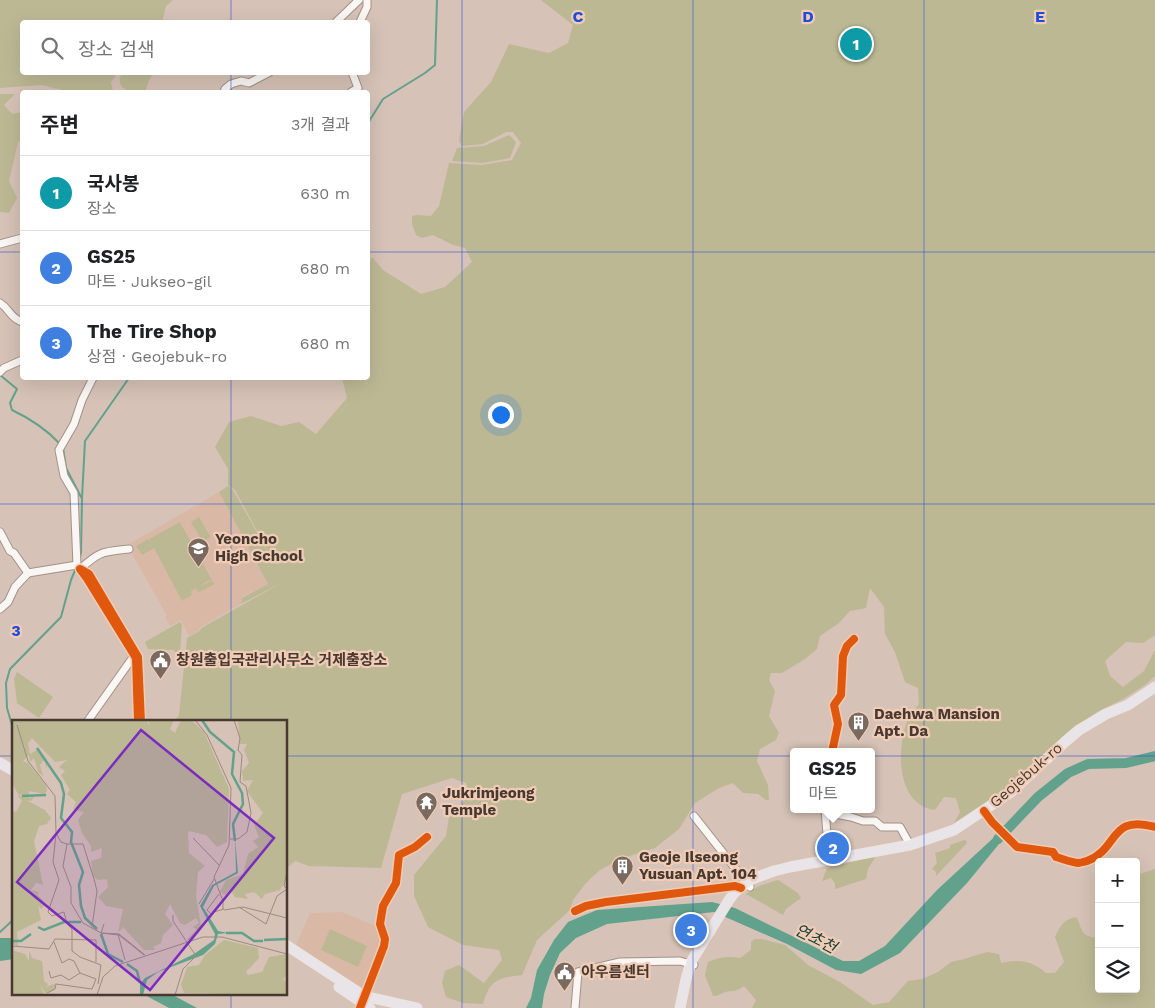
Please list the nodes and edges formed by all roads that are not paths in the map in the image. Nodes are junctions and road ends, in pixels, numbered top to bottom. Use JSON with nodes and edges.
{"nodes":[{"id":1,"x":360,"y":0,"type":"edge"},
{"id":2,"x":368,"y":0,"type":"edge"},
{"id":3,"x":338,"y":20,"type":"edge"},
{"id":4,"x":361,"y":20,"type":"edge"},
{"id":5,"x":264,"y":75,"type":"edge"},
{"id":6,"x":353,"y":75,"type":"edge"},
{"id":7,"x":224,"y":90,"type":"edge"},
{"id":8,"x":354,"y":90,"type":"edge"},
{"id":9,"x":20,"y":239,"type":"edge"},
{"id":10,"x":0,"y":244,"type":"edge"},
{"id":11,"x":0,"y":304,"type":"edge"},
{"id":12,"x":20,"y":321,"type":"edge"},
{"id":13,"x":20,"y":361,"type":"edge"},
{"id":14,"x":2,"y":370,"type":"edge"},
{"id":15,"x":92,"y":380,"type":"edge"},
{"id":16,"x":0,"y":532,"type":"edge"},
{"id":17,"x":129,"y":549,"type":"dead end"},
{"id":18,"x":78,"y":565,"type":"junction"},
{"id":19,"x":28,"y":572,"type":"junction"},
{"id":20,"x":0,"y":609,"type":"edge"},
{"id":21,"x":854,"y":639,"type":"dead end"},
{"id":22,"x":135,"y":654,"type":"junction"},
{"id":23,"x":1155,"y":686,"type":"edge"},
{"id":24,"x":88,"y":720,"type":"edge"},
{"id":25,"x":140,"y":720,"type":"edge"},
{"id":26,"x":833,"y":748,"type":"edge"},
{"id":27,"x":0,"y":758,"type":"edge"},
{"id":28,"x":0,"y":763,"type":"edge"},
{"id":29,"x":12,"y":764,"type":"edge"},
{"id":30,"x":12,"y":770,"type":"edge"},
{"id":31,"x":984,"y":811,"type":"junction"},
{"id":32,"x":825,"y":813,"type":"edge"},
{"id":33,"x":834,"y":813,"type":"edge"},
{"id":34,"x":695,"y":815,"type":"dead end"},
{"id":35,"x":1155,"y":826,"type":"edge"},
{"id":36,"x":427,"y":837,"type":"dead end"},
{"id":37,"x":910,"y":845,"type":"junction"},
{"id":38,"x":829,"y":860,"type":"junction"},
{"id":39,"x":745,"y":888,"type":"junction"},
{"id":40,"x":575,"y":911,"type":"dead end"},
{"id":41,"x":288,"y":946,"type":"edge"},
{"id":42,"x":288,"y":953,"type":"edge"},
{"id":43,"x":692,"y":964,"type":"junction"},
{"id":44,"x":362,"y":1002,"type":"edge"},
{"id":45,"x":376,"y":1007,"type":"edge"},
{"id":46,"x":396,"y":1008,"type":"edge"},
{"id":47,"x":417,"y":1008,"type":"edge"},
{"id":48,"x":575,"y":1008,"type":"edge"},
{"id":49,"x":680,"y":1008,"type":"edge"},
{"id":50,"x":684,"y":1008,"type":"edge"}],
"edges":[{"from":1,"to":3,"type":"street"},
{"from":2,"to":4,"type":"street"},
{"from":5,"to":7,"type":"street"},
{"from":6,"to":8,"type":"street"},
{"from":9,"to":10,"type":"street"},
{"from":11,"to":12,"type":"street"},
{"from":13,"to":14,"type":"street"},
{"from":15,"to":18,"type":"street"},
{"from":16,"to":19,"type":"street"},
{"from":17,"to":18,"type":"street"},
{"from":18,"to":19,"type":"street"},
{"from":18,"to":22,"type":"street"},
{"from":19,"to":20,"type":"street"},
{"from":21,"to":26,"type":"street"},
{"from":22,"to":24,"type":"street"},
{"from":22,"to":25,"type":"street"},
{"from":23,"to":31,"type":"main road","name":"Geojebuk-ro"},
{"from":27,"to":29,"type":"main road"},
{"from":28,"to":30,"type":"main road"},
{"from":31,"to":35,"type":"street"},
{"from":31,"to":37,"type":"main road","name":"Geojebuk-ro"},
{"from":32,"to":38,"type":"street"},
{"from":33,"to":37,"type":"street"},
{"from":34,"to":39,"type":"street"},
{"from":36,"to":44,"type":"street"},
{"from":37,"to":38,"type":"main road","name":"Geojebuk-ro"},
{"from":38,"to":39,"type":"main road","name":"Geojebuk-ro"},
{"from":39,"to":40,"type":"street"},
{"from":39,"to":43,"type":"main road"},
{"from":41,"to":44,"type":"main road"},
{"from":42,"to":44,"type":"main road"},
{"from":43,"to":48,"type":"street"},
{"from":43,"to":49,"type":"main road"},
{"from":43,"to":50,"type":"main road"},
{"from":44,"to":45,"type":"main road"},
{"from":44,"to":47,"type":"main road"},
{"from":45,"to":46,"type":"main road"}]}
